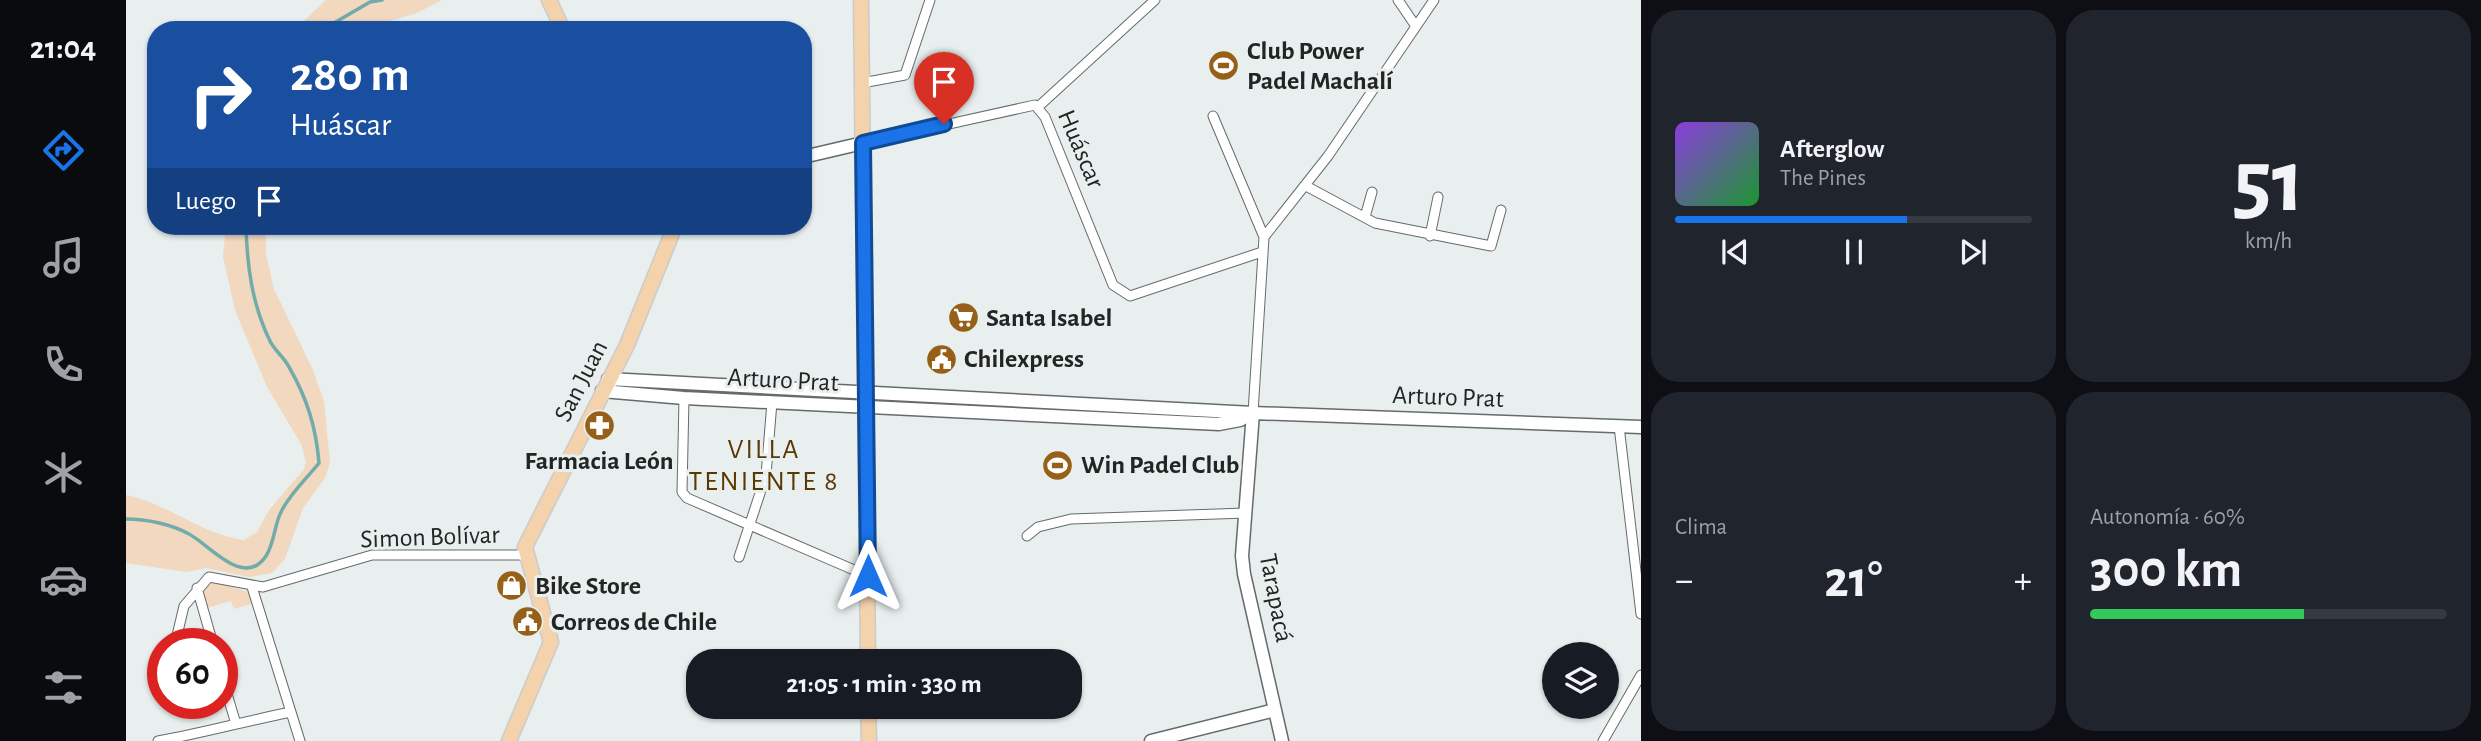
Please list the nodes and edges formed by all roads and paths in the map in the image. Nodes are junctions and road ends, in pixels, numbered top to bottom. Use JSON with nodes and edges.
{"nodes":[{"id":1,"x":549,"y":0,"type":"edge"},
{"id":2,"x":861,"y":0,"type":"edge"},
{"id":3,"x":930,"y":0,"type":"edge"},
{"id":4,"x":1155,"y":0,"type":"edge"},
{"id":5,"x":1398,"y":0,"type":"edge"},
{"id":6,"x":1434,"y":0,"type":"edge"},
{"id":7,"x":559,"y":21,"type":"edge"},
{"id":8,"x":1415,"y":25,"type":"junction"},
{"id":9,"x":862,"y":83,"type":"junction"},
{"id":10,"x":1038,"y":107,"type":"junction"},
{"id":11,"x":1213,"y":116,"type":"dead end"},
{"id":12,"x":863,"y":143,"type":"junction"},
{"id":13,"x":812,"y":155,"type":"edge"},
{"id":14,"x":1306,"y":186,"type":"junction"},
{"id":15,"x":1372,"y":192,"type":"dead end"},
{"id":16,"x":1438,"y":197,"type":"dead end"},
{"id":17,"x":1501,"y":210,"type":"dead end"},
{"id":18,"x":1365,"y":217,"type":"junction"},
{"id":19,"x":671,"y":235,"type":"edge"},
{"id":20,"x":1430,"y":236,"type":"junction"},
{"id":21,"x":1264,"y":237,"type":"junction"},
{"id":22,"x":1262,"y":252,"type":"junction"},
{"id":23,"x":605,"y":385,"type":"junction"},
{"id":24,"x":684,"y":398,"type":"junction"},
{"id":25,"x":867,"y":400,"type":"junction"},
{"id":26,"x":772,"y":401,"type":"junction"},
{"id":27,"x":1252,"y":413,"type":"junction"},
{"id":28,"x":1619,"y":426,"type":"junction"},
{"id":29,"x":1641,"y":427,"type":"edge"},
{"id":30,"x":1246,"y":513,"type":"junction"},
{"id":31,"x":749,"y":526,"type":"junction"},
{"id":32,"x":1027,"y":536,"type":"dead end"},
{"id":33,"x":525,"y":555,"type":"junction"},
{"id":34,"x":739,"y":557,"type":"dead end"},
{"id":35,"x":868,"y":576,"type":"junction"},
{"id":36,"x":252,"y":587,"type":"junction"},
{"id":37,"x":197,"y":588,"type":"junction"},
{"id":38,"x":1641,"y":614,"type":"edge"},
{"id":39,"x":178,"y":628,"type":"edge"},
{"id":40,"x":208,"y":628,"type":"edge"},
{"id":41,"x":868,"y":649,"type":"edge"},
{"id":42,"x":1641,"y":674,"type":"edge"},
{"id":43,"x":1631,"y":692,"type":"junction"},
{"id":44,"x":1641,"y":697,"type":"edge"},
{"id":45,"x":1275,"y":710,"type":"junction"},
{"id":46,"x":291,"y":712,"type":"junction"},
{"id":47,"x":235,"y":719,"type":"edge"},
{"id":48,"x":868,"y":719,"type":"edge"},
{"id":49,"x":236,"y":724,"type":"junction"},
{"id":50,"x":222,"y":730,"type":"junction"},
{"id":51,"x":1605,"y":740,"type":"edge"},
{"id":52,"x":158,"y":741,"type":"edge"},
{"id":53,"x":220,"y":741,"type":"edge"},
{"id":54,"x":300,"y":741,"type":"edge"},
{"id":55,"x":509,"y":741,"type":"edge"},
{"id":56,"x":869,"y":741,"type":"edge"},
{"id":57,"x":1151,"y":741,"type":"edge"},
{"id":58,"x":1282,"y":741,"type":"edge"}],
"edges":[{"from":1,"to":7,"type":"main road"},
{"from":2,"to":9,"type":"main road"},
{"from":3,"to":9,"type":"street"},
{"from":4,"to":10,"type":"street"},
{"from":5,"to":8,"type":"street"},
{"from":6,"to":8,"type":"street"},
{"from":8,"to":14,"type":"street"},
{"from":9,"to":12,"type":"main road"},
{"from":10,"to":12,"type":"street","name":"Huáscar"},
{"from":10,"to":22,"type":"street","name":"Huáscar"},
{"from":11,"to":21,"type":"street"},
{"from":12,"to":13,"type":"main road","name":"Huáscar"},
{"from":12,"to":25,"type":"main road"},
{"from":14,"to":18,"type":"street"},
{"from":14,"to":21,"type":"street"},
{"from":15,"to":18,"type":"street"},
{"from":16,"to":20,"type":"street"},
{"from":17,"to":20,"type":"street"},
{"from":18,"to":20,"type":"street"},
{"from":19,"to":23,"type":"main road","name":"San Juan"},
{"from":21,"to":22,"type":"street","name":"Tarapacá"},
{"from":22,"to":27,"type":"street","name":"Tarapacá"},
{"from":23,"to":24,"type":"main road","name":"Arturo Prat"},
{"from":23,"to":25,"type":"main road","name":"Arturo Prat"},
{"from":23,"to":33,"type":"main road","name":"San Juan"},
{"from":24,"to":26,"type":"main road","name":"Arturo Prat"},
{"from":24,"to":31,"type":"street"},
{"from":25,"to":26,"type":"main road","name":"Arturo Prat"},
{"from":25,"to":27,"type":"main road","name":"Arturo Prat"},
{"from":25,"to":35,"type":"main road"},
{"from":26,"to":31,"type":"street"},
{"from":27,"to":28,"type":"main road","name":"Arturo Prat"},
{"from":27,"to":30,"type":"main road","name":"Tarapacá"},
{"from":28,"to":29,"type":"main road","name":"Arturo Prat"},
{"from":28,"to":38,"type":"street"},
{"from":30,"to":32,"type":"street"},
{"from":30,"to":45,"type":"main road","name":"Tarapacá"},
{"from":31,"to":34,"type":"street"},
{"from":31,"to":35,"type":"street"},
{"from":33,"to":36,"type":"street","name":"Simon Bolívar"},
{"from":33,"to":55,"type":"main road"},
{"from":35,"to":41,"type":"main road"},
{"from":36,"to":37,"type":"street","name":"Simon Bolívar"},
{"from":36,"to":46,"type":"street"},
{"from":37,"to":39,"type":"street"},
{"from":37,"to":40,"type":"street"},
{"from":42,"to":43,"type":"street"},
{"from":43,"to":44,"type":"street"},
{"from":43,"to":51,"type":"street"},
{"from":45,"to":57,"type":"main road"},
{"from":45,"to":58,"type":"main road","name":"Tarapacá"},
{"from":46,"to":49,"type":"street"},
{"from":46,"to":54,"type":"street"},
{"from":47,"to":49,"type":"street"},
{"from":48,"to":56,"type":"main road"},
{"from":49,"to":50,"type":"street"},
{"from":50,"to":52,"type":"street"},
{"from":50,"to":53,"type":"street"}]}
